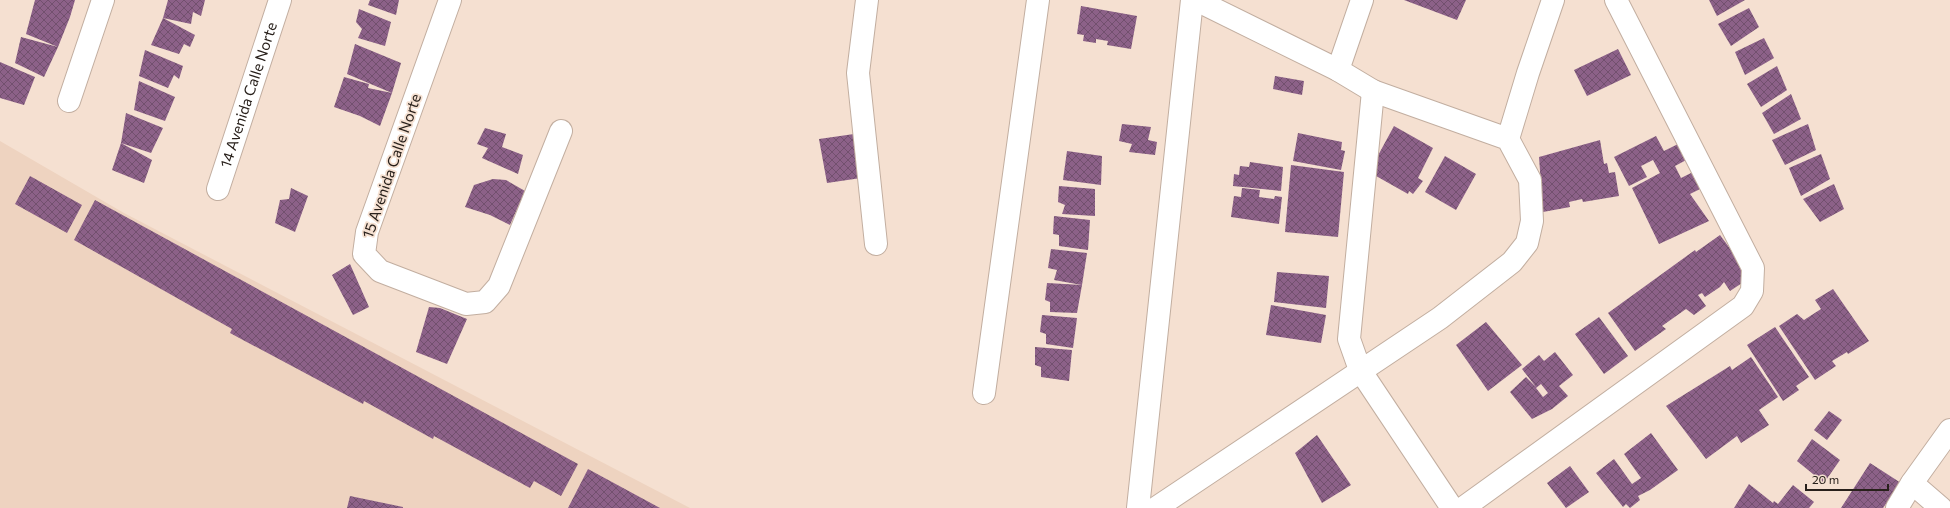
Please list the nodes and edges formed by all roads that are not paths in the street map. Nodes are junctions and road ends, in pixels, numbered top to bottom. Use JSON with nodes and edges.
{"nodes":[{"id":1,"x":103,"y":0,"type":"edge"},
{"id":2,"x":280,"y":0,"type":"edge"},
{"id":3,"x":450,"y":0,"type":"edge"},
{"id":4,"x":867,"y":0,"type":"edge"},
{"id":5,"x":1038,"y":0,"type":"edge"},
{"id":6,"x":1192,"y":0,"type":"edge"},
{"id":7,"x":1196,"y":0,"type":"edge"},
{"id":8,"x":1362,"y":0,"type":"edge"},
{"id":9,"x":1553,"y":0,"type":"edge"},
{"id":10,"x":1616,"y":0,"type":"edge"},
{"id":11,"x":1338,"y":70,"type":"junction"},
{"id":12,"x":1373,"y":91,"type":"junction"},
{"id":13,"x":69,"y":101,"type":"dead end"},
{"id":14,"x":560,"y":131,"type":"dead end"},
{"id":15,"x":1508,"y":139,"type":"junction"},
{"id":16,"x":218,"y":189,"type":"dead end"},
{"id":17,"x":876,"y":244,"type":"dead end"},
{"id":18,"x":1360,"y":370,"type":"junction"},
{"id":19,"x":984,"y":393,"type":"dead end"},
{"id":20,"x":1950,"y":430,"type":"edge"},
{"id":21,"x":1912,"y":484,"type":"junction"},
{"id":22,"x":1138,"y":508,"type":"edge"},
{"id":23,"x":1156,"y":508,"type":"edge"},
{"id":24,"x":1452,"y":508,"type":"edge"},
{"id":25,"x":1463,"y":508,"type":"edge"},
{"id":26,"x":1897,"y":508,"type":"edge"},
{"id":27,"x":1941,"y":508,"type":"edge"}],
"edges":[{"from":1,"to":13,"type":"street"},
{"from":2,"to":16,"type":"street","name":"14 Avenida Calle Norte"},
{"from":3,"to":14,"type":"street","name":"15 Avenida Calle Norte"},
{"from":4,"to":17,"type":"street"},
{"from":5,"to":19,"type":"street"},
{"from":6,"to":22,"type":"street"},
{"from":7,"to":11,"type":"street"},
{"from":8,"to":11,"type":"street"},
{"from":9,"to":15,"type":"street"},
{"from":10,"to":25,"type":"street"},
{"from":11,"to":12,"type":"street"},
{"from":12,"to":15,"type":"street"},
{"from":12,"to":18,"type":"street"},
{"from":15,"to":18,"type":"street"},
{"from":18,"to":23,"type":"street"},
{"from":18,"to":24,"type":"street"},
{"from":20,"to":21,"type":"street"},
{"from":21,"to":26,"type":"street"},
{"from":21,"to":27,"type":"street"}]}
